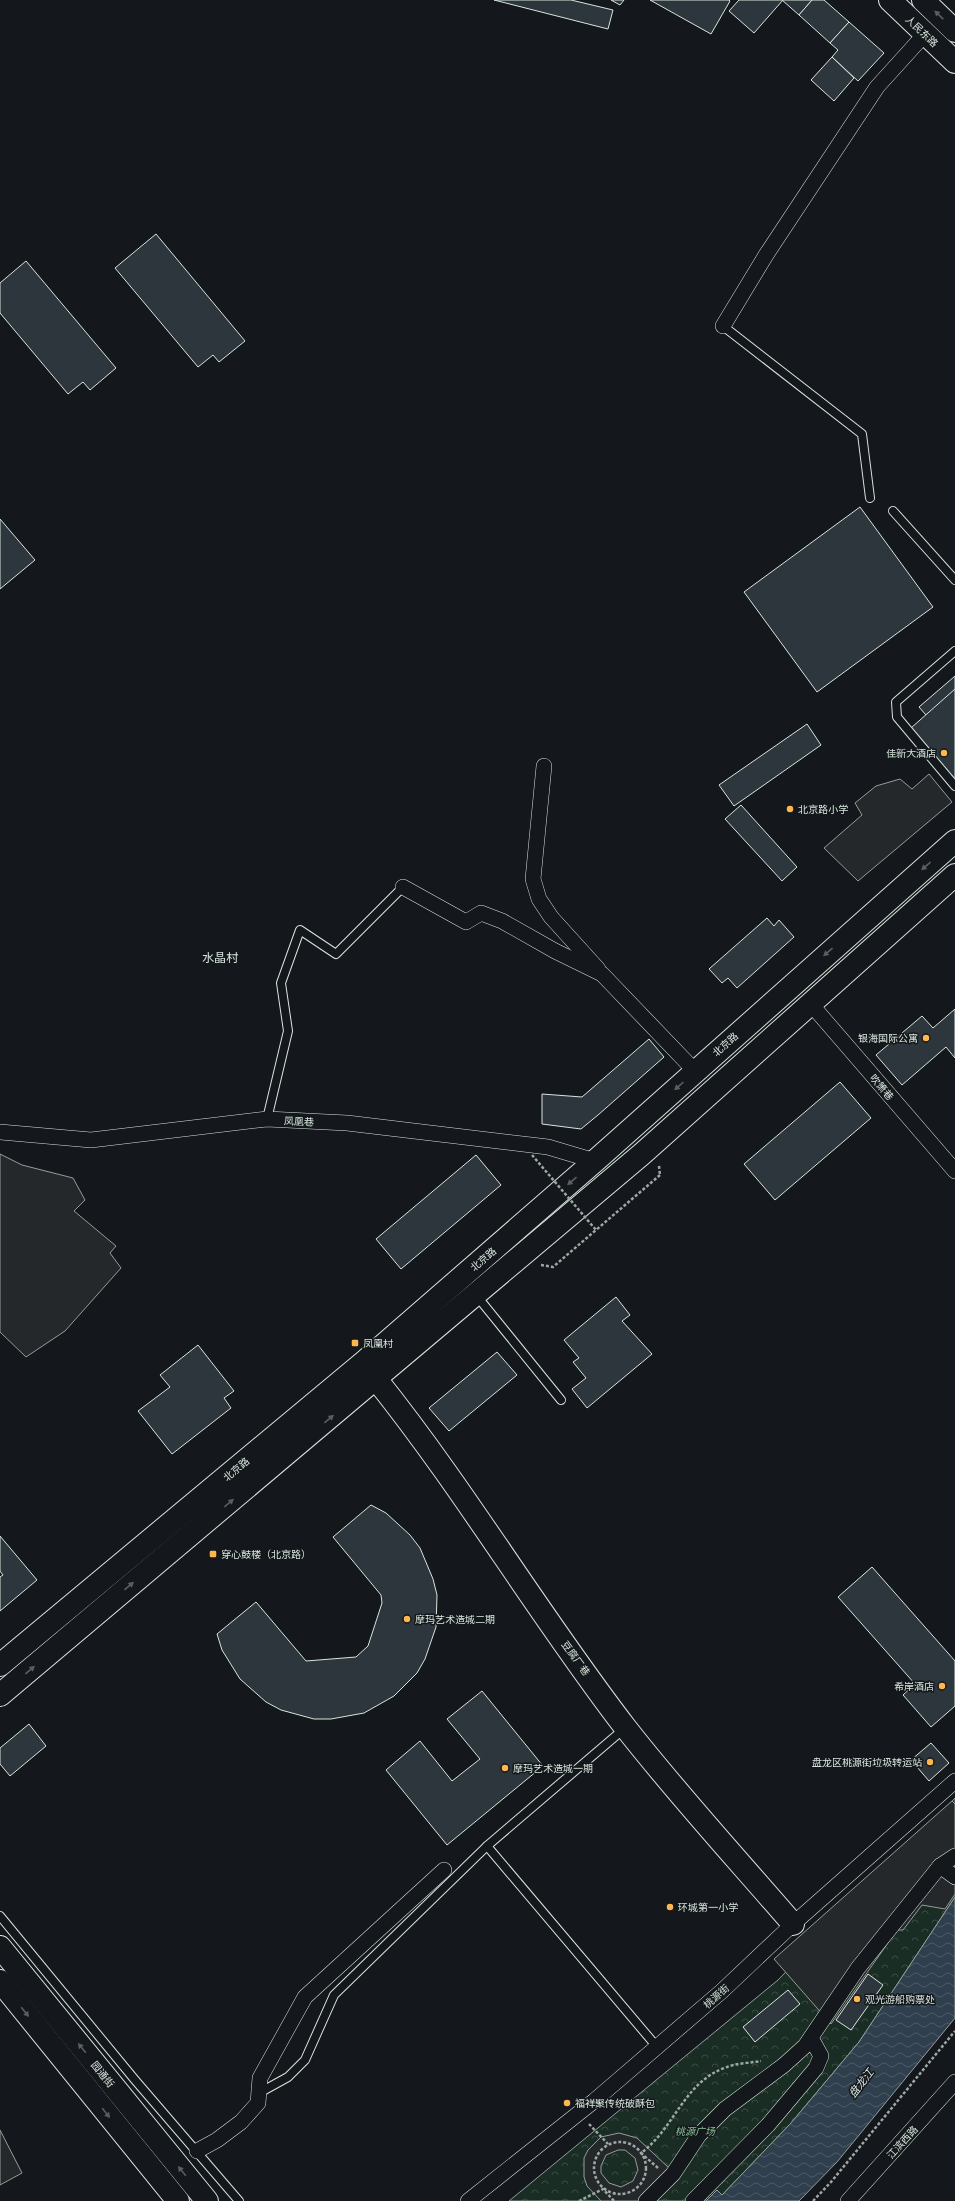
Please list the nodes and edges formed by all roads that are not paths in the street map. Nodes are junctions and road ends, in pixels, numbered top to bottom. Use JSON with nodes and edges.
{"nodes":[{"id":1,"x":890,"y":0,"type":"edge"},
{"id":2,"x":923,"y":0,"type":"edge"},
{"id":3,"x":955,"y":30,"type":"edge"},
{"id":4,"x":925,"y":34,"type":"junction"},
{"id":5,"x":955,"y":62,"type":"edge"},
{"id":6,"x":723,"y":326,"type":"joint"},
{"id":7,"x":870,"y":498,"type":"dead end"},
{"id":8,"x":893,"y":511,"type":"dead end"},
{"id":9,"x":955,"y":580,"type":"edge"},
{"id":10,"x":955,"y":651,"type":"edge"},
{"id":11,"x":544,"y":766,"type":"dead end"},
{"id":12,"x":955,"y":786,"type":"edge"},
{"id":13,"x":955,"y":840,"type":"edge"},
{"id":14,"x":955,"y":875,"type":"edge"},
{"id":15,"x":403,"y":887,"type":"joint"},
{"id":16,"x":602,"y":974,"type":"junction"},
{"id":17,"x":810,"y":1004,"type":"junction"},
{"id":18,"x":695,"y":1071,"type":"junction"},
{"id":19,"x":267,"y":1119,"type":"junction"},
{"id":20,"x":0,"y":1132,"type":"edge"},
{"id":21,"x":595,"y":1161,"type":"junction"},
{"id":22,"x":955,"y":1171,"type":"edge"},
{"id":23,"x":476,"y":1295,"type":"junction"},
{"id":24,"x":376,"y":1379,"type":"junction"},
{"id":25,"x":561,"y":1400,"type":"dead end"},
{"id":26,"x":0,"y":1665,"type":"edge"},
{"id":27,"x":0,"y":1695,"type":"edge"},
{"id":28,"x":626,"y":1728,"type":"junction"},
{"id":29,"x":955,"y":1781,"type":"edge"},
{"id":30,"x":487,"y":1846,"type":"junction"},
{"id":31,"x":955,"y":1856,"type":"edge"},
{"id":32,"x":940,"y":1866,"type":"junction"},
{"id":33,"x":444,"y":1870,"type":"dead end"},
{"id":34,"x":955,"y":1877,"type":"edge"},
{"id":35,"x":0,"y":1916,"type":"edge"},
{"id":36,"x":793,"y":1924,"type":"junction"},
{"id":37,"x":0,"y":1947,"type":"edge"},
{"id":38,"x":0,"y":1981,"type":"edge"},
{"id":39,"x":811,"y":2038,"type":"junction"},
{"id":40,"x":657,"y":2047,"type":"junction"},
{"id":41,"x":955,"y":2082,"type":"edge"},
{"id":42,"x":259,"y":2093,"type":"junction"},
{"id":43,"x":196,"y":2152,"type":"junction"},
{"id":44,"x":178,"y":2201,"type":"edge"},
{"id":45,"x":207,"y":2201,"type":"edge"},
{"id":46,"x":239,"y":2201,"type":"edge"},
{"id":47,"x":468,"y":2201,"type":"edge"},
{"id":48,"x":646,"y":2201,"type":"edge"},
{"id":49,"x":694,"y":2201,"type":"edge"},
{"id":50,"x":848,"y":2201,"type":"edge"}],
"edges":[{"from":1,"to":4,"type":"main road","name":"人民东路"},
{"from":3,"to":2,"type":"main road","one_way":true},
{"from":4,"to":5,"type":"main road","name":"人民东路"},
{"from":4,"to":6,"type":"street"},
{"from":6,"to":7,"type":"lane"},
{"from":8,"to":9,"type":"lane"},
{"from":10,"to":12,"type":"lane"},
{"from":11,"to":16,"type":"street"},
{"from":13,"to":18,"type":"main road","name":"北京路","one_way":true},
{"from":14,"to":17,"type":"main road"},
{"from":15,"to":16,"type":"street"},
{"from":15,"to":19,"type":"lane"},
{"from":16,"to":18,"type":"street"},
{"from":17,"to":22,"type":"street","name":"吹箫巷"},
{"from":17,"to":23,"type":"main road"},
{"from":18,"to":21,"type":"main road","name":"北京路","one_way":true},
{"from":19,"to":20,"type":"street","name":"凤凰巷"},
{"from":19,"to":21,"type":"street","name":"凤凰巷"},
{"from":21,"to":26,"type":"main road","name":"北京路","one_way":true},
{"from":23,"to":24,"type":"main road"},
{"from":23,"to":25,"type":"lane"},
{"from":27,"to":24,"type":"main road","one_way":true},
{"from":24,"to":28,"type":"main road","name":"豆腐厂巷"},
{"from":28,"to":30,"type":"lane"},
{"from":28,"to":36,"type":"main road","name":"豆腐厂巷"},
{"from":29,"to":36,"type":"street","name":"桃源街"},
{"from":30,"to":40,"type":"lane"},
{"from":30,"to":42,"type":"lane"},
{"from":31,"to":32,"type":"street"},
{"from":32,"to":34,"type":"street"},
{"from":32,"to":39,"type":"street"},
{"from":33,"to":42,"type":"street"},
{"from":35,"to":43,"type":"lane"},
{"from":36,"to":40,"type":"street","name":"桃源街"},
{"from":45,"to":37,"type":"main road","name":"园通街","one_way":true},
{"from":38,"to":44,"type":"main road","one_way":true},
{"from":39,"to":48,"type":"street"},
{"from":39,"to":49,"type":"street"},
{"from":40,"to":47,"type":"street","name":"桃源街"},
{"from":41,"to":50,"type":"street","name":"江滨西路"},
{"from":42,"to":43,"type":"street"},
{"from":43,"to":46,"type":"lane"}]}
